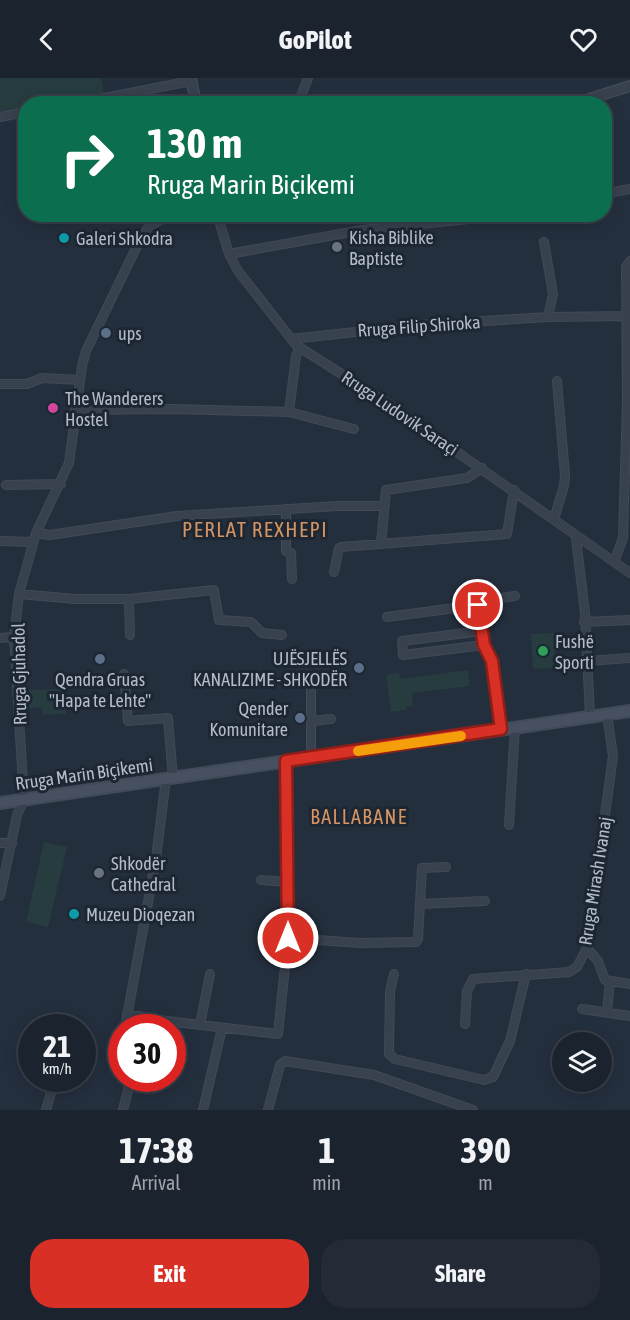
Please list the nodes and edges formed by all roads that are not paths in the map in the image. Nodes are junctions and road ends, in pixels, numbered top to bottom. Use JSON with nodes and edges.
{"nodes":[{"id":1,"x":308,"y":78,"type":"edge"},
{"id":2,"x":191,"y":80,"type":"edge"},
{"id":3,"x":630,"y":86,"type":"edge"},
{"id":4,"x":125,"y":96,"type":"edge"},
{"id":5,"x":194,"y":96,"type":"edge"},
{"id":6,"x":301,"y":96,"type":"edge"},
{"id":7,"x":598,"y":96,"type":"edge"},
{"id":8,"x":18,"y":114,"type":"edge"},
{"id":9,"x":0,"y":117,"type":"edge"},
{"id":10,"x":630,"y":189,"type":"edge"},
{"id":11,"x":612,"y":192,"type":"edge"},
{"id":12,"x":156,"y":222,"type":"edge"},
{"id":13,"x":219,"y":222,"type":"edge"},
{"id":14,"x":443,"y":222,"type":"edge"},
{"id":15,"x":544,"y":242,"type":"dead end"},
{"id":16,"x":229,"y":254,"type":"junction"},
{"id":17,"x":630,"y":261,"type":"edge"},
{"id":18,"x":628,"y":296,"type":"edge"},
{"id":19,"x":626,"y":316,"type":"junction"},
{"id":20,"x":548,"y":317,"type":"junction"},
{"id":21,"x":291,"y":339,"type":"junction"},
{"id":22,"x":300,"y":348,"type":"junction"},
{"id":23,"x":628,"y":353,"type":"edge"},
{"id":24,"x":80,"y":381,"type":"junction"},
{"id":25,"x":557,"y":381,"type":"dead end"},
{"id":26,"x":0,"y":384,"type":"edge"},
{"id":27,"x":629,"y":402,"type":"edge"},
{"id":28,"x":75,"y":410,"type":"junction"},
{"id":29,"x":289,"y":412,"type":"junction"},
{"id":30,"x":354,"y":429,"type":"dead end"},
{"id":31,"x":627,"y":463,"type":"edge"},
{"id":32,"x":482,"y":468,"type":"junction"},
{"id":33,"x":61,"y":484,"type":"junction"},
{"id":34,"x":6,"y":485,"type":"dead end"},
{"id":35,"x":514,"y":490,"type":"junction"},
{"id":36,"x":383,"y":506,"type":"junction"},
{"id":37,"x":286,"y":509,"type":"junction"},
{"id":38,"x":554,"y":519,"type":"junction"},
{"id":39,"x":627,"y":529,"type":"edge"},
{"id":40,"x":36,"y":532,"type":"junction"},
{"id":41,"x":576,"y":538,"type":"junction"},
{"id":42,"x":0,"y":541,"type":"edge"},
{"id":43,"x":33,"y":542,"type":"junction"},
{"id":44,"x":381,"y":544,"type":"junction"},
{"id":45,"x":614,"y":562,"type":"junction"},
{"id":46,"x":334,"y":572,"type":"dead end"},
{"id":47,"x":630,"y":573,"type":"edge"},
{"id":48,"x":292,"y":579,"type":"dead end"},
{"id":49,"x":19,"y":594,"type":"junction"},
{"id":50,"x":515,"y":596,"type":"dead end"},
{"id":51,"x":129,"y":599,"type":"junction"},
{"id":52,"x":478,"y":605,"type":"junction"},
{"id":53,"x":387,"y":617,"type":"dead end"},
{"id":54,"x":630,"y":620,"type":"edge"},
{"id":55,"x":585,"y":622,"type":"junction"},
{"id":56,"x":482,"y":631,"type":"junction"},
{"id":57,"x":130,"y":635,"type":"dead end"},
{"id":58,"x":282,"y":636,"type":"dead end"},
{"id":59,"x":15,"y":637,"type":"junction"},
{"id":60,"x":0,"y":638,"type":"edge"},
{"id":61,"x":484,"y":645,"type":"junction"},
{"id":62,"x":630,"y":658,"type":"edge"},
{"id":63,"x":587,"y":661,"type":"junction"},
{"id":64,"x":124,"y":674,"type":"dead end"},
{"id":65,"x":310,"y":690,"type":"dead end"},
{"id":66,"x":630,"y":711,"type":"edge"},
{"id":67,"x":607,"y":714,"type":"junction"},
{"id":68,"x":590,"y":716,"type":"junction"},
{"id":69,"x":331,"y":719,"type":"dead end"},
{"id":70,"x":312,"y":721,"type":"junction"},
{"id":71,"x":515,"y":727,"type":"junction"},
{"id":72,"x":501,"y":729,"type":"junction"},
{"id":73,"x":311,"y":758,"type":"junction"},
{"id":74,"x":286,"y":761,"type":"junction"},
{"id":75,"x":169,"y":779,"type":"junction"},
{"id":76,"x":24,"y":800,"type":"junction"},
{"id":77,"x":0,"y":804,"type":"edge"},
{"id":78,"x":509,"y":825,"type":"dead end"},
{"id":79,"x":0,"y":843,"type":"edge"},
{"id":80,"x":12,"y":843,"type":"junction"},
{"id":81,"x":446,"y":867,"type":"dead end"},
{"id":82,"x":261,"y":880,"type":"dead end"},
{"id":83,"x":287,"y":882,"type":"junction"},
{"id":84,"x":0,"y":896,"type":"edge"},
{"id":85,"x":485,"y":901,"type":"dead end"},
{"id":86,"x":420,"y":904,"type":"junction"},
{"id":87,"x":288,"y":938,"type":"junction"},
{"id":88,"x":587,"y":948,"type":"junction"},
{"id":89,"x":210,"y":974,"type":"dead end"},
{"id":90,"x":394,"y":974,"type":"dead end"},
{"id":91,"x":526,"y":974,"type":"junction"},
{"id":92,"x":610,"y":981,"type":"junction"},
{"id":93,"x":630,"y":984,"type":"edge"},
{"id":94,"x":582,"y":1009,"type":"dead end"},
{"id":95,"x":607,"y":1012,"type":"junction"},
{"id":96,"x":127,"y":1014,"type":"edge"},
{"id":97,"x":630,"y":1016,"type":"edge"},
{"id":98,"x":186,"y":1023,"type":"edge"},
{"id":99,"x":465,"y":1024,"type":"dead end"},
{"id":100,"x":200,"y":1025,"type":"junction"},
{"id":101,"x":222,"y":1028,"type":"junction"},
{"id":102,"x":51,"y":1092,"type":"edge"},
{"id":103,"x":128,"y":1092,"type":"edge"},
{"id":104,"x":46,"y":1110,"type":"edge"},
{"id":105,"x":123,"y":1110,"type":"edge"},
{"id":106,"x":203,"y":1110,"type":"edge"},
{"id":107,"x":268,"y":1110,"type":"edge"},
{"id":108,"x":473,"y":1110,"type":"edge"}],
"edges":[{"from":1,"to":6,"type":"street"},
{"from":2,"to":4,"type":"street"},
{"from":2,"to":5,"type":"street"},
{"from":3,"to":7,"type":"street"},
{"from":8,"to":9,"type":"street"},
{"from":10,"to":11,"type":"street"},
{"from":12,"to":24,"type":"street","name":"Rruga Gjuhadol"},
{"from":13,"to":16,"type":"street","name":"Rruga Ludovik Saraçi"},
{"from":14,"to":16,"type":"street"},
{"from":15,"to":20,"type":"street"},
{"from":16,"to":21,"type":"street","name":"Rruga Ludovik Saraçi"},
{"from":17,"to":18,"type":"street"},
{"from":18,"to":19,"type":"street"},
{"from":19,"to":20,"type":"street","name":"Rruga Filip Shiroka"},
{"from":19,"to":23,"type":"street"},
{"from":20,"to":21,"type":"street","name":"Rruga Filip Shiroka"},
{"from":21,"to":22,"type":"street","name":"Rruga Ludovik Saraçi"},
{"from":22,"to":29,"type":"street"},
{"from":22,"to":32,"type":"street","name":"Rruga Ludovik Saraçi"},
{"from":23,"to":27,"type":"street"},
{"from":24,"to":26,"type":"street"},
{"from":24,"to":28,"type":"street","name":"Rruga Gjuhadol"},
{"from":25,"to":38,"type":"street"},
{"from":27,"to":31,"type":"street"},
{"from":28,"to":29,"type":"street"},
{"from":28,"to":33,"type":"street","name":"Rruga Gjuhadol"},
{"from":29,"to":30,"type":"street"},
{"from":31,"to":39,"type":"street"},
{"from":32,"to":35,"type":"street","name":"Rruga Ludovik Saraçi"},
{"from":32,"to":36,"type":"street"},
{"from":33,"to":34,"type":"street"},
{"from":33,"to":40,"type":"street","name":"Rruga Gjuhadol"},
{"from":35,"to":38,"type":"street","name":"Rruga Ludovik Saraçi"},
{"from":35,"to":44,"type":"street"},
{"from":36,"to":37,"type":"street"},
{"from":36,"to":44,"type":"street"},
{"from":37,"to":40,"type":"street"},
{"from":37,"to":48,"type":"street"},
{"from":38,"to":41,"type":"street","name":"Rruga Ludovik Saraçi"},
{"from":39,"to":45,"type":"street"},
{"from":40,"to":43,"type":"street","name":"Rruga Gjuhadol"},
{"from":41,"to":45,"type":"street","name":"Rruga Ludovik Saraçi"},
{"from":41,"to":55,"type":"street"},
{"from":42,"to":43,"type":"street"},
{"from":43,"to":49,"type":"street","name":"Rruga Gjuhadol"},
{"from":44,"to":46,"type":"street"},
{"from":45,"to":47,"type":"street","name":"Rruga Ludovik Saraçi"},
{"from":49,"to":51,"type":"street"},
{"from":49,"to":59,"type":"street","name":"Rruga Gjuhadol"},
{"from":50,"to":52,"type":"street"},
{"from":51,"to":57,"type":"street"},
{"from":51,"to":58,"type":"street"},
{"from":52,"to":53,"type":"street"},
{"from":52,"to":56,"type":"street"},
{"from":54,"to":55,"type":"street"},
{"from":55,"to":63,"type":"street"},
{"from":56,"to":61,"type":"street"},
{"from":56,"to":61,"type":"street"},
{"from":59,"to":60,"type":"street"},
{"from":59,"to":76,"type":"street","name":"Rruga Gjuhadol"},
{"from":61,"to":72,"type":"street"},
{"from":62,"to":63,"type":"street"},
{"from":63,"to":68,"type":"street"},
{"from":64,"to":75,"type":"street","name":"Rruga Marin Biçikemi"},
{"from":65,"to":70,"type":"street"},
{"from":66,"to":67,"type":"main road","name":"Rruga Marin Biçikemi"},
{"from":67,"to":68,"type":"main road","name":"Rruga Marin Biçikemi"},
{"from":67,"to":88,"type":"street","name":"Rruga Mirash Ivanaj"},
{"from":68,"to":71,"type":"main road","name":"Rruga Marin Biçikemi"},
{"from":69,"to":70,"type":"street"},
{"from":70,"to":73,"type":"street"},
{"from":71,"to":72,"type":"main road","name":"Rruga Marin Biçikemi"},
{"from":71,"to":78,"type":"street"},
{"from":72,"to":73,"type":"main road","name":"Rruga Marin Biçikemi"},
{"from":73,"to":74,"type":"main road","name":"Rruga Marin Biçikemi"},
{"from":74,"to":75,"type":"main road","name":"Rruga Marin Biçikemi"},
{"from":74,"to":83,"type":"street"},
{"from":75,"to":76,"type":"main road","name":"Rruga Marin Biçikemi"},
{"from":75,"to":96,"type":"street"},
{"from":76,"to":77,"type":"main road","name":"Rruga Marin Biçikemi"},
{"from":76,"to":80,"type":"street"},
{"from":79,"to":80,"type":"street"},
{"from":80,"to":84,"type":"street"},
{"from":81,"to":86,"type":"street"},
{"from":82,"to":83,"type":"street"},
{"from":83,"to":87,"type":"street"},
{"from":85,"to":86,"type":"street"},
{"from":86,"to":87,"type":"street"},
{"from":87,"to":101,"type":"street"},
{"from":88,"to":91,"type":"street","name":"Rruga Mirash Ivanaj"},
{"from":88,"to":92,"type":"street"},
{"from":89,"to":100,"type":"street"},
{"from":90,"to":91,"type":"street"},
{"from":91,"to":99,"type":"street","name":"Rruga Mirash Ivanaj"},
{"from":92,"to":93,"type":"street"},
{"from":92,"to":95,"type":"street"},
{"from":94,"to":95,"type":"street"},
{"from":95,"to":97,"type":"street"},
{"from":98,"to":100,"type":"street"},
{"from":100,"to":101,"type":"street"},
{"from":101,"to":106,"type":"street"},
{"from":102,"to":104,"type":"street"},
{"from":103,"to":105,"type":"street"},
{"from":107,"to":108,"type":"street"}]}
